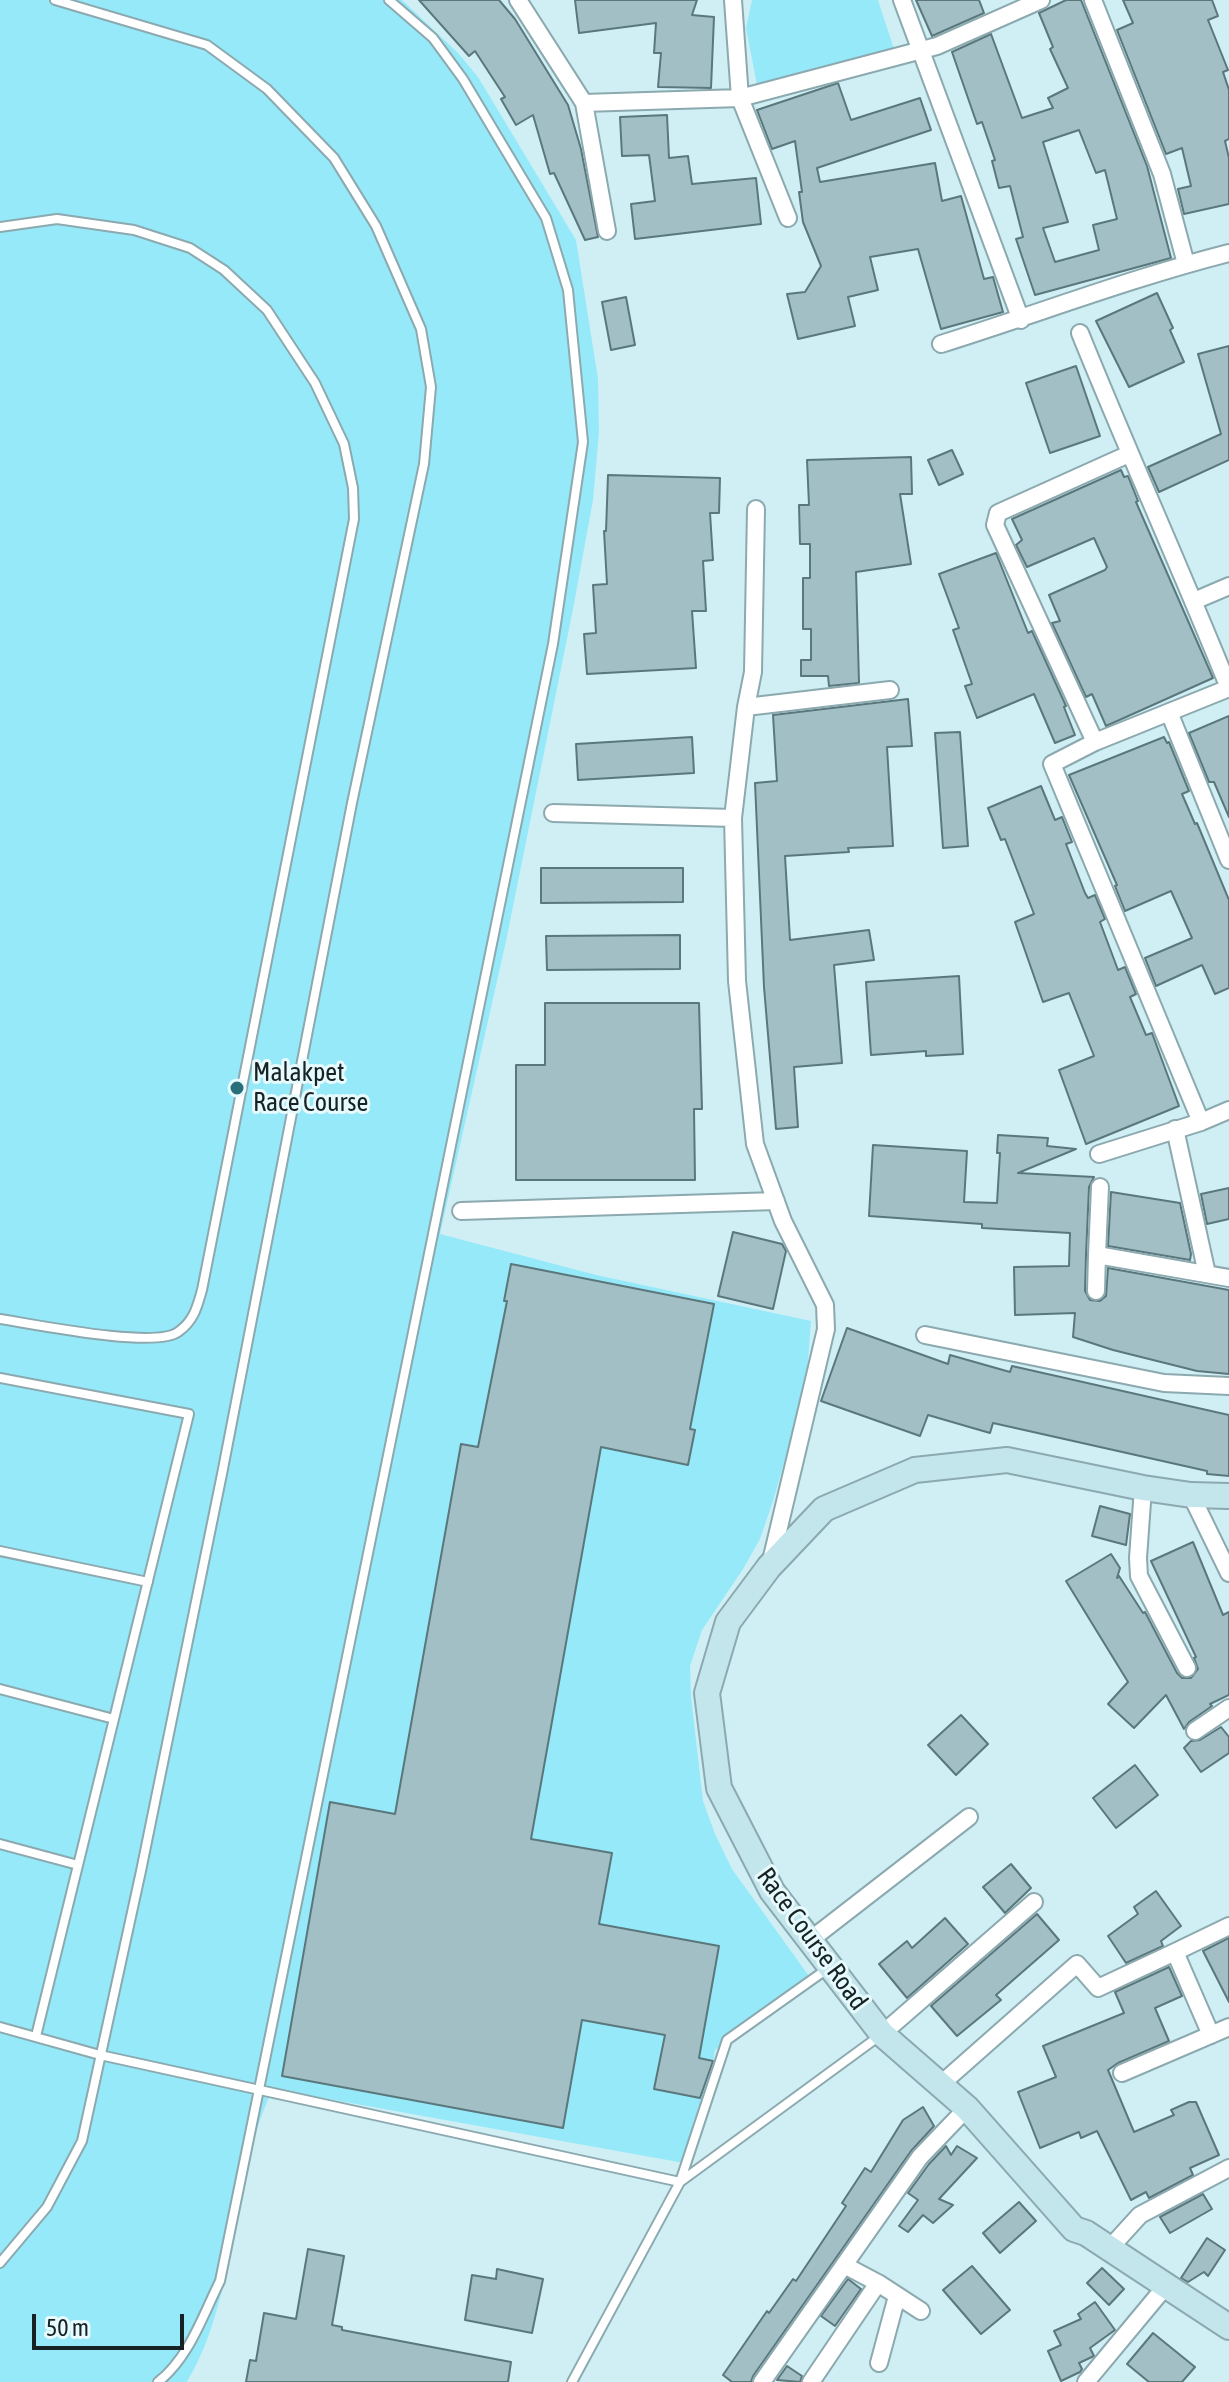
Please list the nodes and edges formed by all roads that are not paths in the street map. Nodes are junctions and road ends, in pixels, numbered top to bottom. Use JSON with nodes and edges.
{"nodes":[{"id":1,"x":55,"y":0,"type":"edge"},
{"id":2,"x":389,"y":0,"type":"edge"},
{"id":3,"x":518,"y":0,"type":"edge"},
{"id":4,"x":733,"y":0,"type":"edge"},
{"id":5,"x":902,"y":0,"type":"edge"},
{"id":6,"x":1041,"y":0,"type":"edge"},
{"id":7,"x":1093,"y":0,"type":"edge"},
{"id":8,"x":922,"y":50,"type":"junction"},
{"id":9,"x":740,"y":98,"type":"junction"},
{"id":10,"x":584,"y":103,"type":"junction"},
{"id":11,"x":788,"y":218,"type":"dead end"},
{"id":12,"x":0,"y":227,"type":"edge"},
{"id":13,"x":607,"y":231,"type":"dead end"},
{"id":14,"x":1229,"y":253,"type":"edge"},
{"id":15,"x":1186,"y":264,"type":"junction"},
{"id":16,"x":1021,"y":320,"type":"junction"},
{"id":17,"x":1080,"y":333,"type":"dead end"},
{"id":18,"x":941,"y":344,"type":"dead end"},
{"id":19,"x":1129,"y":454,"type":"junction"},
{"id":20,"x":756,"y":509,"type":"dead end"},
{"id":21,"x":1229,"y":586,"type":"edge"},
{"id":22,"x":1194,"y":601,"type":"junction"},
{"id":23,"x":890,"y":690,"type":"dead end"},
{"id":24,"x":746,"y":707,"type":"junction"},
{"id":25,"x":1169,"y":712,"type":"junction"},
{"id":26,"x":1095,"y":742,"type":"junction"},
{"id":27,"x":553,"y":813,"type":"dead end"},
{"id":28,"x":733,"y":818,"type":"junction"},
{"id":29,"x":1229,"y":860,"type":"edge"},
{"id":30,"x":1229,"y":1110,"type":"edge"},
{"id":31,"x":1201,"y":1122,"type":"junction"},
{"id":32,"x":1175,"y":1129,"type":"junction"},
{"id":33,"x":1099,"y":1154,"type":"dead end"},
{"id":34,"x":1100,"y":1187,"type":"dead end"},
{"id":35,"x":776,"y":1201,"type":"junction"},
{"id":36,"x":461,"y":1211,"type":"dead end"},
{"id":37,"x":1097,"y":1255,"type":"junction"},
{"id":38,"x":1207,"y":1274,"type":"junction"},
{"id":39,"x":1229,"y":1278,"type":"edge"},
{"id":40,"x":1096,"y":1291,"type":"dead end"},
{"id":41,"x":0,"y":1319,"type":"edge"},
{"id":42,"x":925,"y":1335,"type":"dead end"},
{"id":43,"x":0,"y":1378,"type":"edge"},
{"id":44,"x":1229,"y":1386,"type":"edge"},
{"id":45,"x":1143,"y":1488,"type":"junction"},
{"id":46,"x":1191,"y":1495,"type":"junction"},
{"id":47,"x":1229,"y":1496,"type":"edge"},
{"id":48,"x":0,"y":1551,"type":"edge"},
{"id":49,"x":769,"y":1567,"type":"junction"},
{"id":50,"x":1229,"y":1573,"type":"edge"},
{"id":51,"x":148,"y":1582,"type":"junction"},
{"id":52,"x":1187,"y":1668,"type":"dead end"},
{"id":53,"x":0,"y":1689,"type":"edge"},
{"id":54,"x":1229,"y":1708,"type":"edge"},
{"id":55,"x":114,"y":1719,"type":"junction"},
{"id":56,"x":1195,"y":1731,"type":"dead end"},
{"id":57,"x":969,"y":1817,"type":"dead end"},
{"id":58,"x":0,"y":1844,"type":"edge"},
{"id":59,"x":78,"y":1865,"type":"junction"},
{"id":60,"x":1034,"y":1902,"type":"dead end"},
{"id":61,"x":1229,"y":1926,"type":"edge"},
{"id":62,"x":809,"y":1941,"type":"junction"},
{"id":63,"x":1175,"y":1952,"type":"junction"},
{"id":64,"x":830,"y":1967,"type":"junction"},
{"id":65,"x":0,"y":2027,"type":"edge"},
{"id":66,"x":1229,"y":2027,"type":"edge"},
{"id":67,"x":882,"y":2034,"type":"junction"},
{"id":68,"x":1211,"y":2035,"type":"junction"},
{"id":69,"x":36,"y":2036,"type":"junction"},
{"id":70,"x":100,"y":2055,"type":"junction"},
{"id":71,"x":1122,"y":2073,"type":"dead end"},
{"id":72,"x":940,"y":2085,"type":"junction"},
{"id":73,"x":257,"y":2091,"type":"junction"},
{"id":74,"x":967,"y":2108,"type":"junction"},
{"id":75,"x":1229,"y":2168,"type":"edge"},
{"id":76,"x":680,"y":2182,"type":"junction"},
{"id":77,"x":1109,"y":2249,"type":"junction"},
{"id":78,"x":0,"y":2263,"type":"edge"},
{"id":79,"x":844,"y":2265,"type":"junction"},
{"id":80,"x":878,"y":2283,"type":"junction"},
{"id":81,"x":1165,"y":2287,"type":"junction"},
{"id":82,"x":897,"y":2296,"type":"junction"},
{"id":83,"x":921,"y":2311,"type":"dead end"},
{"id":84,"x":1229,"y":2327,"type":"edge"},
{"id":85,"x":879,"y":2363,"type":"dead end"},
{"id":86,"x":158,"y":2382,"type":"edge"},
{"id":87,"x":572,"y":2382,"type":"edge"},
{"id":88,"x":762,"y":2382,"type":"edge"},
{"id":89,"x":811,"y":2382,"type":"edge"},
{"id":90,"x":1086,"y":2382,"type":"edge"}],
"edges":[{"from":1,"to":70,"type":"lane"},
{"from":2,"to":73,"type":"lane"},
{"from":3,"to":10,"type":"street"},
{"from":4,"to":9,"type":"street"},
{"from":5,"to":8,"type":"street"},
{"from":6,"to":8,"type":"street"},
{"from":7,"to":15,"type":"street"},
{"from":8,"to":9,"type":"street"},
{"from":8,"to":16,"type":"street"},
{"from":9,"to":10,"type":"street"},
{"from":9,"to":11,"type":"street"},
{"from":10,"to":13,"type":"street"},
{"from":12,"to":41,"type":"lane"},
{"from":14,"to":15,"type":"street"},
{"from":15,"to":16,"type":"street"},
{"from":16,"to":18,"type":"street"},
{"from":17,"to":19,"type":"street"},
{"from":19,"to":22,"type":"street"},
{"from":19,"to":26,"type":"street"},
{"from":20,"to":24,"type":"street"},
{"from":21,"to":22,"type":"street"},
{"from":22,"to":25,"type":"street"},
{"from":23,"to":24,"type":"street"},
{"from":24,"to":28,"type":"street"},
{"from":25,"to":26,"type":"street"},
{"from":25,"to":29,"type":"street"},
{"from":26,"to":31,"type":"street"},
{"from":27,"to":28,"type":"street"},
{"from":28,"to":35,"type":"street"},
{"from":30,"to":31,"type":"street"},
{"from":31,"to":32,"type":"street"},
{"from":32,"to":33,"type":"street"},
{"from":32,"to":38,"type":"street"},
{"from":34,"to":37,"type":"street"},
{"from":35,"to":36,"type":"street"},
{"from":35,"to":49,"type":"street"},
{"from":37,"to":38,"type":"street"},
{"from":37,"to":40,"type":"street"},
{"from":38,"to":39,"type":"street"},
{"from":42,"to":44,"type":"street"},
{"from":43,"to":51,"type":"lane"},
{"from":45,"to":46,"type":"street","name":"Race Course Road"},
{"from":45,"to":49,"type":"street","name":"Race Course Road"},
{"from":45,"to":52,"type":"street"},
{"from":46,"to":47,"type":"street","name":"Race Course Road"},
{"from":46,"to":50,"type":"street"},
{"from":48,"to":51,"type":"lane"},
{"from":49,"to":62,"type":"street","name":"Race Course Road"},
{"from":51,"to":55,"type":"lane"},
{"from":53,"to":55,"type":"lane"},
{"from":54,"to":56,"type":"street"},
{"from":55,"to":59,"type":"lane"},
{"from":57,"to":62,"type":"street"},
{"from":58,"to":59,"type":"lane"},
{"from":59,"to":69,"type":"lane"},
{"from":60,"to":67,"type":"street"},
{"from":61,"to":63,"type":"street"},
{"from":62,"to":64,"type":"street","name":"Race Course Road"},
{"from":63,"to":68,"type":"street"},
{"from":63,"to":72,"type":"street"},
{"from":64,"to":67,"type":"street","name":"Race Course Road"},
{"from":64,"to":76,"type":"lane"},
{"from":65,"to":69,"type":"lane"},
{"from":66,"to":68,"type":"street"},
{"from":67,"to":72,"type":"street","name":"Race Course Road"},
{"from":67,"to":76,"type":"lane"},
{"from":68,"to":71,"type":"street"},
{"from":69,"to":70,"type":"lane"},
{"from":70,"to":73,"type":"lane"},
{"from":70,"to":78,"type":"lane"},
{"from":72,"to":74,"type":"street","name":"Race Course Road"},
{"from":73,"to":76,"type":"lane"},
{"from":73,"to":86,"type":"lane"},
{"from":74,"to":77,"type":"street","name":"Race Course Road"},
{"from":74,"to":79,"type":"street"},
{"from":75,"to":77,"type":"street"},
{"from":76,"to":87,"type":"lane"},
{"from":77,"to":81,"type":"street","name":"Race Course Road"},
{"from":79,"to":80,"type":"street"},
{"from":79,"to":88,"type":"street"},
{"from":80,"to":82,"type":"street"},
{"from":80,"to":89,"type":"street"},
{"from":81,"to":84,"type":"street","name":"Race Course Road"},
{"from":81,"to":90,"type":"street"},
{"from":82,"to":83,"type":"street"},
{"from":82,"to":85,"type":"street"}]}
